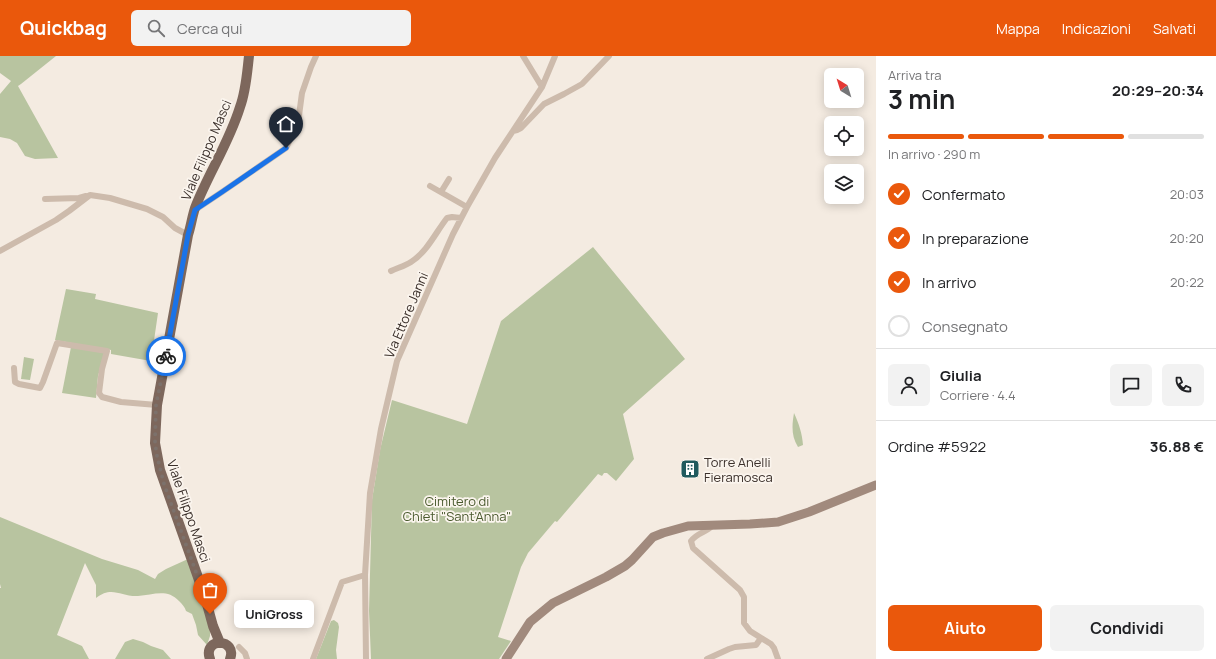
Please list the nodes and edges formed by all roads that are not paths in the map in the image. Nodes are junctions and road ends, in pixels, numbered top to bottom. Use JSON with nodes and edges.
{"nodes":[{"id":1,"x":249,"y":56,"type":"edge"},
{"id":2,"x":316,"y":56,"type":"edge"},
{"id":3,"x":523,"y":56,"type":"edge"},
{"id":4,"x":555,"y":56,"type":"edge"},
{"id":5,"x":609,"y":56,"type":"edge"},
{"id":6,"x":542,"y":87,"type":"junction"},
{"id":7,"x":513,"y":130,"type":"junction"},
{"id":8,"x":449,"y":179,"type":"dead end"},
{"id":9,"x":430,"y":186,"type":"dead end"},
{"id":10,"x":441,"y":192,"type":"junction"},
{"id":11,"x":90,"y":194,"type":"junction"},
{"id":12,"x":45,"y":199,"type":"dead end"},
{"id":13,"x":467,"y":208,"type":"junction"},
{"id":14,"x":195,"y":210,"type":"junction"},
{"id":15,"x":461,"y":218,"type":"junction"},
{"id":16,"x":188,"y":235,"type":"junction"},
{"id":17,"x":0,"y":251,"type":"edge"},
{"id":18,"x":390,"y":271,"type":"dead end"},
{"id":19,"x":14,"y":368,"type":"dead end"},
{"id":20,"x":156,"y":405,"type":"junction"},
{"id":21,"x":876,"y":485,"type":"edge"},
{"id":22,"x":714,"y":525,"type":"junction"},
{"id":23,"x":365,"y":576,"type":"junction"},
{"id":24,"x":761,"y":638,"type":"junction"},
{"id":25,"x":216,"y":644,"type":"junction"},
{"id":26,"x":239,"y":647,"type":"dead end"},
{"id":27,"x":210,"y":659,"type":"edge"},
{"id":28,"x":230,"y":659,"type":"edge"},
{"id":29,"x":247,"y":659,"type":"edge"},
{"id":30,"x":313,"y":659,"type":"edge"},
{"id":31,"x":366,"y":659,"type":"edge"},
{"id":32,"x":506,"y":659,"type":"edge"},
{"id":33,"x":707,"y":659,"type":"edge"},
{"id":34,"x":778,"y":659,"type":"edge"}],
"edges":[{"from":1,"to":14,"type":"main road","name":"Viale Filippo Masci"},
{"from":2,"to":14,"type":"street"},
{"from":3,"to":6,"type":"street"},
{"from":4,"to":6,"type":"street","name":"Via Ettore Janni"},
{"from":5,"to":7,"type":"street"},
{"from":6,"to":7,"type":"street","name":"Via Ettore Janni"},
{"from":7,"to":13,"type":"street","name":"Via Ettore Janni"},
{"from":8,"to":10,"type":"street"},
{"from":9,"to":10,"type":"street"},
{"from":10,"to":13,"type":"street"},
{"from":11,"to":12,"type":"street"},
{"from":11,"to":16,"type":"street"},
{"from":11,"to":17,"type":"street"},
{"from":13,"to":15,"type":"street","name":"Via Ettore Janni"},
{"from":14,"to":16,"type":"main road","name":"Viale Filippo Masci"},
{"from":15,"to":18,"type":"street"},
{"from":15,"to":23,"type":"street","name":"Via Ettore Janni"},
{"from":16,"to":20,"type":"main road","name":"Viale Filippo Masci"},
{"from":19,"to":20,"type":"street"},
{"from":20,"to":25,"type":"main road","name":"Viale Filippo Masci"},
{"from":21,"to":22,"type":"street"},
{"from":22,"to":24,"type":"street"},
{"from":22,"to":32,"type":"street"},
{"from":23,"to":30,"type":"street"},
{"from":23,"to":31,"type":"street","name":"Via Ettore Janni"},
{"from":24,"to":33,"type":"street"},
{"from":24,"to":34,"type":"street"},
{"from":25,"to":27,"type":"main road"},
{"from":25,"to":28,"type":"main road","name":"Viale Filippo Masci"},
{"from":26,"to":29,"type":"street"}]}
